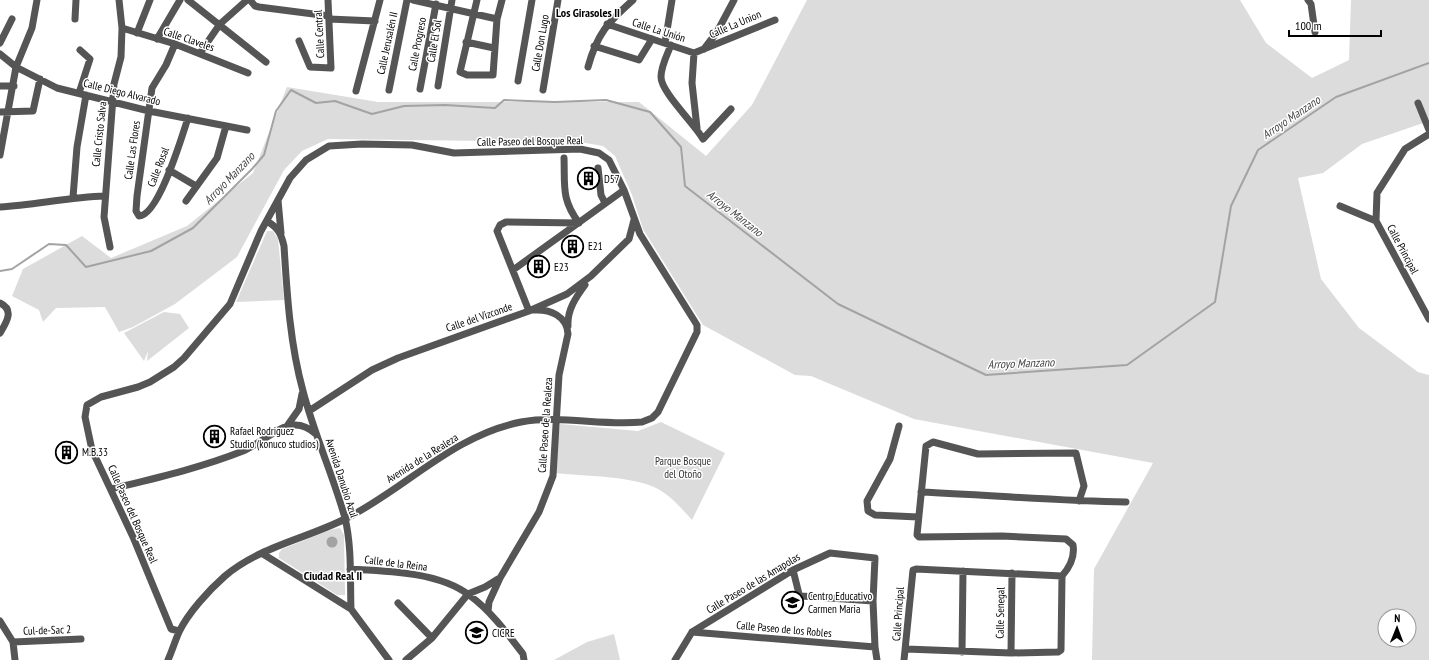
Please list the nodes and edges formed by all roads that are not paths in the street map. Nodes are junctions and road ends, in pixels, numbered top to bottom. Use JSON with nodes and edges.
{"nodes":[{"id":1,"x":37,"y":0,"type":"edge"},
{"id":2,"x":76,"y":0,"type":"edge"},
{"id":3,"x":119,"y":0,"type":"edge"},
{"id":4,"x":150,"y":0,"type":"edge"},
{"id":5,"x":180,"y":0,"type":"edge"},
{"id":6,"x":188,"y":0,"type":"edge"},
{"id":7,"x":248,"y":0,"type":"edge"},
{"id":8,"x":328,"y":0,"type":"edge"},
{"id":9,"x":380,"y":0,"type":"edge"},
{"id":10,"x":407,"y":0,"type":"edge"},
{"id":11,"x":413,"y":0,"type":"edge"},
{"id":12,"x":452,"y":0,"type":"edge"},
{"id":13,"x":477,"y":0,"type":"edge"},
{"id":14,"x":502,"y":0,"type":"edge"},
{"id":15,"x":532,"y":0,"type":"edge"},
{"id":16,"x":558,"y":0,"type":"edge"},
{"id":17,"x":633,"y":0,"type":"edge"},
{"id":18,"x":672,"y":0,"type":"edge"},
{"id":19,"x":734,"y":0,"type":"edge"},
{"id":20,"x":1308,"y":0,"type":"edge"},
{"id":21,"x":197,"y":3,"type":"edge"},
{"id":22,"x":436,"y":4,"type":"junction"},
{"id":23,"x":450,"y":8,"type":"junction"},
{"id":24,"x":473,"y":13,"type":"junction"},
{"id":25,"x":329,"y":18,"type":"junction"},
{"id":26,"x":12,"y":19,"type":"dead end"},
{"id":27,"x":75,"y":19,"type":"dead end"},
{"id":28,"x":497,"y":19,"type":"junction"},
{"id":29,"x":775,"y":20,"type":"dead end"},
{"id":30,"x":375,"y":21,"type":"junction"},
{"id":31,"x":220,"y":24,"type":"junction"},
{"id":32,"x":608,"y":24,"type":"junction"},
{"id":33,"x":122,"y":28,"type":"junction"},
{"id":34,"x":1315,"y":32,"type":"dead end"},
{"id":35,"x":137,"y":33,"type":"junction"},
{"id":36,"x":157,"y":39,"type":"junction"},
{"id":37,"x":652,"y":39,"type":"junction"},
{"id":38,"x":299,"y":42,"type":"dead end"},
{"id":39,"x":466,"y":42,"type":"junction"},
{"id":40,"x":0,"y":43,"type":"edge"},
{"id":41,"x":174,"y":44,"type":"junction"},
{"id":42,"x":668,"y":44,"type":"junction"},
{"id":43,"x":594,"y":46,"type":"junction"},
{"id":44,"x":494,"y":48,"type":"junction"},
{"id":45,"x":704,"y":49,"type":"junction"},
{"id":46,"x":80,"y":50,"type":"dead end"},
{"id":47,"x":200,"y":53,"type":"junction"},
{"id":48,"x":694,"y":53,"type":"junction"},
{"id":49,"x":0,"y":54,"type":"edge"},
{"id":50,"x":266,"y":62,"type":"dead end"},
{"id":51,"x":16,"y":67,"type":"junction"},
{"id":52,"x":588,"y":67,"type":"dead end"},
{"id":53,"x":248,"y":73,"type":"dead end"},
{"id":54,"x":40,"y":79,"type":"junction"},
{"id":55,"x":518,"y":81,"type":"dead end"},
{"id":56,"x":0,"y":86,"type":"edge"},
{"id":57,"x":14,"y":86,"type":"junction"},
{"id":58,"x":438,"y":86,"type":"dead end"},
{"id":59,"x":420,"y":89,"type":"dead end"},
{"id":60,"x":388,"y":90,"type":"dead end"},
{"id":61,"x":543,"y":90,"type":"dead end"},
{"id":62,"x":356,"y":91,"type":"dead end"},
{"id":63,"x":82,"y":94,"type":"junction"},
{"id":64,"x":114,"y":103,"type":"junction"},
{"id":65,"x":1418,"y":103,"type":"dead end"},
{"id":66,"x":731,"y":109,"type":"dead end"},
{"id":67,"x":149,"y":111,"type":"junction"},
{"id":68,"x":0,"y":112,"type":"edge"},
{"id":69,"x":8,"y":112,"type":"junction"},
{"id":70,"x":188,"y":118,"type":"junction"},
{"id":71,"x":226,"y":126,"type":"junction"},
{"id":72,"x":697,"y":128,"type":"junction"},
{"id":73,"x":247,"y":130,"type":"dead end"},
{"id":74,"x":1429,"y":130,"type":"edge"},
{"id":75,"x":1429,"y":134,"type":"edge"},
{"id":76,"x":1,"y":147,"type":"edge"},
{"id":77,"x":0,"y":155,"type":"edge"},
{"id":78,"x":564,"y":158,"type":"dead end"},
{"id":79,"x":598,"y":168,"type":"dead end"},
{"id":80,"x":169,"y":170,"type":"junction"},
{"id":81,"x":196,"y":186,"type":"junction"},
{"id":82,"x":624,"y":190,"type":"junction"},
{"id":83,"x":105,"y":196,"type":"junction"},
{"id":84,"x":74,"y":197,"type":"junction"},
{"id":85,"x":278,"y":199,"type":"junction"},
{"id":86,"x":186,"y":201,"type":"dead end"},
{"id":87,"x":606,"y":203,"type":"junction"},
{"id":88,"x":1340,"y":206,"type":"dead end"},
{"id":89,"x":0,"y":207,"type":"edge"},
{"id":90,"x":139,"y":216,"type":"joint"},
{"id":91,"x":634,"y":220,"type":"junction"},
{"id":92,"x":267,"y":221,"type":"junction"},
{"id":93,"x":1376,"y":221,"type":"junction"},
{"id":94,"x":579,"y":223,"type":"junction"},
{"id":95,"x":281,"y":234,"type":"junction"},
{"id":96,"x":629,"y":239,"type":"junction"},
{"id":97,"x":643,"y":239,"type":"junction"},
{"id":98,"x":110,"y":247,"type":"dead end"},
{"id":99,"x":513,"y":270,"type":"junction"},
{"id":100,"x":591,"y":276,"type":"junction"},
{"id":101,"x":0,"y":303,"type":"edge"},
{"id":102,"x":529,"y":311,"type":"junction"},
{"id":103,"x":1429,"y":316,"type":"edge"},
{"id":104,"x":697,"y":332,"type":"joint"},
{"id":105,"x":0,"y":333,"type":"edge"},
{"id":106,"x":568,"y":334,"type":"junction"},
{"id":107,"x":302,"y":390,"type":"junction"},
{"id":108,"x":309,"y":411,"type":"junction"},
{"id":109,"x":556,"y":420,"type":"junction"},
{"id":110,"x":287,"y":426,"type":"junction"},
{"id":111,"x":899,"y":426,"type":"dead end"},
{"id":112,"x":316,"y":434,"type":"junction"},
{"id":113,"x":111,"y":489,"type":"junction"},
{"id":114,"x":921,"y":492,"type":"junction"},
{"id":115,"x":1079,"y":501,"type":"junction"},
{"id":116,"x":1126,"y":502,"type":"dead end"},
{"id":117,"x":918,"y":517,"type":"junction"},
{"id":118,"x":345,"y":519,"type":"junction"},
{"id":119,"x":263,"y":554,"type":"junction"},
{"id":120,"x":350,"y":569,"type":"junction"},
{"id":121,"x":792,"y":570,"type":"junction"},
{"id":122,"x":963,"y":571,"type":"junction"},
{"id":123,"x":1012,"y":573,"type":"junction"},
{"id":124,"x":1062,"y":576,"type":"junction"},
{"id":125,"x":500,"y":578,"type":"junction"},
{"id":126,"x":468,"y":594,"type":"junction"},
{"id":127,"x":873,"y":601,"type":"junction"},
{"id":128,"x":398,"y":603,"type":"dead end"},
{"id":129,"x":351,"y":609,"type":"junction"},
{"id":130,"x":488,"y":611,"type":"junction"},
{"id":131,"x":0,"y":621,"type":"edge"},
{"id":132,"x":179,"y":631,"type":"junction"},
{"id":133,"x":692,"y":632,"type":"junction"},
{"id":134,"x":432,"y":638,"type":"junction"},
{"id":135,"x":81,"y":639,"type":"dead end"},
{"id":136,"x":14,"y":642,"type":"junction"},
{"id":137,"x":874,"y":647,"type":"junction"},
{"id":138,"x":906,"y":649,"type":"junction"},
{"id":139,"x":962,"y":652,"type":"junction"},
{"id":140,"x":1011,"y":653,"type":"junction"},
{"id":141,"x":14,"y":660,"type":"edge"},
{"id":142,"x":168,"y":660,"type":"edge"},
{"id":143,"x":389,"y":660,"type":"edge"},
{"id":144,"x":406,"y":660,"type":"edge"},
{"id":145,"x":524,"y":660,"type":"edge"},
{"id":146,"x":675,"y":660,"type":"edge"},
{"id":147,"x":877,"y":660,"type":"edge"},
{"id":148,"x":904,"y":660,"type":"edge"}],
"edges":[{"from":1,"to":51,"type":"street"},
{"from":2,"to":27,"type":"street"},
{"from":3,"to":33,"type":"street","name":"Calle Cristo Salva"},
{"from":4,"to":35,"type":"street"},
{"from":5,"to":36,"type":"street"},
{"from":6,"to":21,"type":"street"},
{"from":7,"to":25,"type":"street"},
{"from":7,"to":31,"type":"street"},
{"from":8,"to":25,"type":"street","name":"Calle Central"},
{"from":9,"to":30,"type":"street"},
{"from":10,"to":60,"type":"street","name":"Calle Jerusalén II"},
{"from":11,"to":22,"type":"street"},
{"from":12,"to":23,"type":"street","name":"Calle El Sol"},
{"from":13,"to":24,"type":"street"},
{"from":14,"to":28,"type":"street"},
{"from":15,"to":55,"type":"street"},
{"from":16,"to":61,"type":"street","name":"Calle Don Lugo"},
{"from":17,"to":32,"type":"street"},
{"from":18,"to":42,"type":"street"},
{"from":19,"to":45,"type":"street"},
{"from":20,"to":34,"type":"street"},
{"from":21,"to":31,"type":"street"},
{"from":22,"to":23,"type":"street"},
{"from":22,"to":59,"type":"street","name":"Calle Progreso"},
{"from":23,"to":24,"type":"street"},
{"from":23,"to":58,"type":"street","name":"Calle El Sol"},
{"from":24,"to":28,"type":"street"},
{"from":24,"to":39,"type":"street"},
{"from":25,"to":30,"type":"street"},
{"from":25,"to":38,"type":"street","name":"Calle Central"},
{"from":26,"to":40,"type":"street"},
{"from":28,"to":44,"type":"street"},
{"from":29,"to":45,"type":"street","name":"Calle La Union"},
{"from":30,"to":62,"type":"street"},
{"from":31,"to":47,"type":"street"},
{"from":31,"to":50,"type":"street"},
{"from":32,"to":37,"type":"street","name":"Calle La Unión"},
{"from":32,"to":43,"type":"street"},
{"from":33,"to":35,"type":"street","name":"Calle Claveles"},
{"from":33,"to":64,"type":"street","name":"Calle Cristo Salva"},
{"from":35,"to":36,"type":"street","name":"Calle Claveles"},
{"from":36,"to":41,"type":"street","name":"Calle Claveles"},
{"from":37,"to":42,"type":"street","name":"Calle La Unión"},
{"from":37,"to":43,"type":"street"},
{"from":39,"to":44,"type":"street"},
{"from":39,"to":44,"type":"street"},
{"from":41,"to":47,"type":"street","name":"Calle Claveles"},
{"from":41,"to":67,"type":"street","name":"Calle Las Flores"},
{"from":42,"to":48,"type":"street","name":"Calle La Unión"},
{"from":42,"to":72,"type":"street"},
{"from":43,"to":52,"type":"street"},
{"from":45,"to":48,"type":"street","name":"Calle La Unión"},
{"from":46,"to":63,"type":"street"},
{"from":47,"to":53,"type":"street","name":"Calle Claveles"},
{"from":48,"to":72,"type":"street"},
{"from":49,"to":51,"type":"street","name":"Calle Diego Alvarado"},
{"from":51,"to":54,"type":"street","name":"Calle Diego Alvarado"},
{"from":51,"to":57,"type":"street"},
{"from":54,"to":63,"type":"street","name":"Calle Diego Alvarado"},
{"from":54,"to":69,"type":"street"},
{"from":56,"to":57,"type":"street"},
{"from":57,"to":69,"type":"street"},
{"from":63,"to":64,"type":"street","name":"Calle Diego Alvarado"},
{"from":63,"to":84,"type":"street"},
{"from":64,"to":67,"type":"street","name":"Calle Diego Alvarado"},
{"from":64,"to":83,"type":"street","name":"Calle Cristo Salva"},
{"from":65,"to":74,"type":"street"},
{"from":66,"to":72,"type":"street"},
{"from":67,"to":70,"type":"street","name":"Calle Diego Alvarado"},
{"from":67,"to":90,"type":"street","name":"Calle Las Flores"},
{"from":68,"to":69,"type":"street"},
{"from":69,"to":76,"type":"street"},
{"from":70,"to":71,"type":"street","name":"Calle Diego Alvarado"},
{"from":70,"to":80,"type":"street","name":"Calle Rosal"},
{"from":71,"to":73,"type":"street","name":"Calle Diego Alvarado"},
{"from":71,"to":81,"type":"street"},
{"from":75,"to":93,"type":"street","name":"Calle Principal"},
{"from":76,"to":77,"type":"street"},
{"from":78,"to":94,"type":"street"},
{"from":79,"to":87,"type":"street"},
{"from":80,"to":81,"type":"street"},
{"from":80,"to":90,"type":"street","name":"Calle Rosal"},
{"from":81,"to":86,"type":"street"},
{"from":82,"to":85,"type":"street","name":"Calle Paseo del Bosque Real"},
{"from":82,"to":87,"type":"street"},
{"from":82,"to":91,"type":"street","name":"Calle Paseo del Bosque Real"},
{"from":83,"to":84,"type":"street"},
{"from":83,"to":98,"type":"street","name":"Calle Cristo Salva"},
{"from":84,"to":89,"type":"street"},
{"from":85,"to":92,"type":"street","name":"Calle Paseo del Bosque Real"},
{"from":85,"to":95,"type":"street"},
{"from":87,"to":94,"type":"street"},
{"from":88,"to":93,"type":"street"},
{"from":91,"to":96,"type":"street"},
{"from":91,"to":97,"type":"street","name":"Calle Paseo del Bosque Real"},
{"from":92,"to":95,"type":"street"},
{"from":92,"to":113,"type":"street","name":"Calle Paseo del Bosque Real"},
{"from":93,"to":103,"type":"street","name":"Calle Principal"},
{"from":94,"to":99,"type":"street"},
{"from":94,"to":99,"type":"street"},
{"from":95,"to":107,"type":"street","name":"Avenida Danubio Azul"},
{"from":96,"to":97,"type":"street"},
{"from":96,"to":100,"type":"street","name":"Calle del Vizconde"},
{"from":97,"to":104,"type":"street","name":"Calle Paseo del Bosque Real"},
{"from":99,"to":102,"type":"street"},
{"from":100,"to":102,"type":"street","name":"Calle del Vizconde"},
{"from":100,"to":106,"type":"street","name":"Calle Paseo de la Realeza"},
{"from":101,"to":105,"type":"street"},
{"from":102,"to":106,"type":"street"},
{"from":102,"to":108,"type":"street","name":"Calle del Vizconde"},
{"from":104,"to":109,"type":"street","name":"Avenida de la Realeza"},
{"from":106,"to":109,"type":"street","name":"Calle Paseo de la Realeza"},
{"from":107,"to":108,"type":"street","name":"Avenida Danubio Azul"},
{"from":107,"to":110,"type":"street"},
{"from":108,"to":112,"type":"street","name":"Avenida Danubio Azul"},
{"from":109,"to":118,"type":"street","name":"Avenida de la Realeza"},
{"from":109,"to":125,"type":"street","name":"Calle Paseo de la Realeza"},
{"from":110,"to":112,"type":"street"},
{"from":110,"to":113,"type":"street"},
{"from":111,"to":117,"type":"street"},
{"from":112,"to":118,"type":"street","name":"Avenida Danubio Azul"},
{"from":113,"to":132,"type":"street","name":"Calle Paseo del Bosque Real"},
{"from":114,"to":115,"type":"street"},
{"from":114,"to":115,"type":"street"},
{"from":114,"to":117,"type":"street"},
{"from":115,"to":116,"type":"street"},
{"from":117,"to":124,"type":"street"},
{"from":118,"to":119,"type":"street","name":"Avenida de la Realeza"},
{"from":118,"to":120,"type":"street","name":"Avenida Danubio Azul"},
{"from":119,"to":129,"type":"street"},
{"from":119,"to":132,"type":"street","name":"Avenida de la Realeza"},
{"from":120,"to":126,"type":"street","name":"Calle de la Reina"},
{"from":120,"to":129,"type":"street","name":"Avenida Danubio Azul"},
{"from":121,"to":127,"type":"street"},
{"from":121,"to":127,"type":"street","name":"Calle Paseo de las Amapolas"},
{"from":121,"to":133,"type":"street","name":"Calle Paseo de las Amapolas"},
{"from":122,"to":123,"type":"street"},
{"from":122,"to":138,"type":"street","name":"Calle Principal"},
{"from":122,"to":139,"type":"street"},
{"from":123,"to":124,"type":"street"},
{"from":123,"to":140,"type":"street","name":"Calle Senegal"},
{"from":124,"to":140,"type":"street"},
{"from":125,"to":126,"type":"street","name":"Calle Paseo de la Realeza"},
{"from":125,"to":130,"type":"street","name":"Calle Paseo de la Realeza"},
{"from":126,"to":130,"type":"street","name":"Calle de la Reina"},
{"from":126,"to":134,"type":"street","name":"Calle Paseo de la Realeza"},
{"from":127,"to":137,"type":"street","name":"Calle Paseo de las Amapolas"},
{"from":128,"to":134,"type":"street"},
{"from":129,"to":143,"type":"street"},
{"from":130,"to":145,"type":"street","name":"Calle de la Reina"},
{"from":131,"to":136,"type":"street"},
{"from":132,"to":142,"type":"street","name":"Avenida de la Realeza"},
{"from":133,"to":137,"type":"street","name":"Calle Paseo de los Robles"},
{"from":133,"to":146,"type":"street","name":"Calle Paseo de las Amapolas"},
{"from":134,"to":144,"type":"street","name":"Calle Paseo de la Realeza"},
{"from":135,"to":136,"type":"street","name":"Cul-de-Sac 2"},
{"from":136,"to":141,"type":"street"},
{"from":137,"to":147,"type":"street","name":"Calle Paseo de las Amapolas"},
{"from":138,"to":139,"type":"street"},
{"from":138,"to":148,"type":"street","name":"Calle Principal"},
{"from":139,"to":140,"type":"street"}]}
